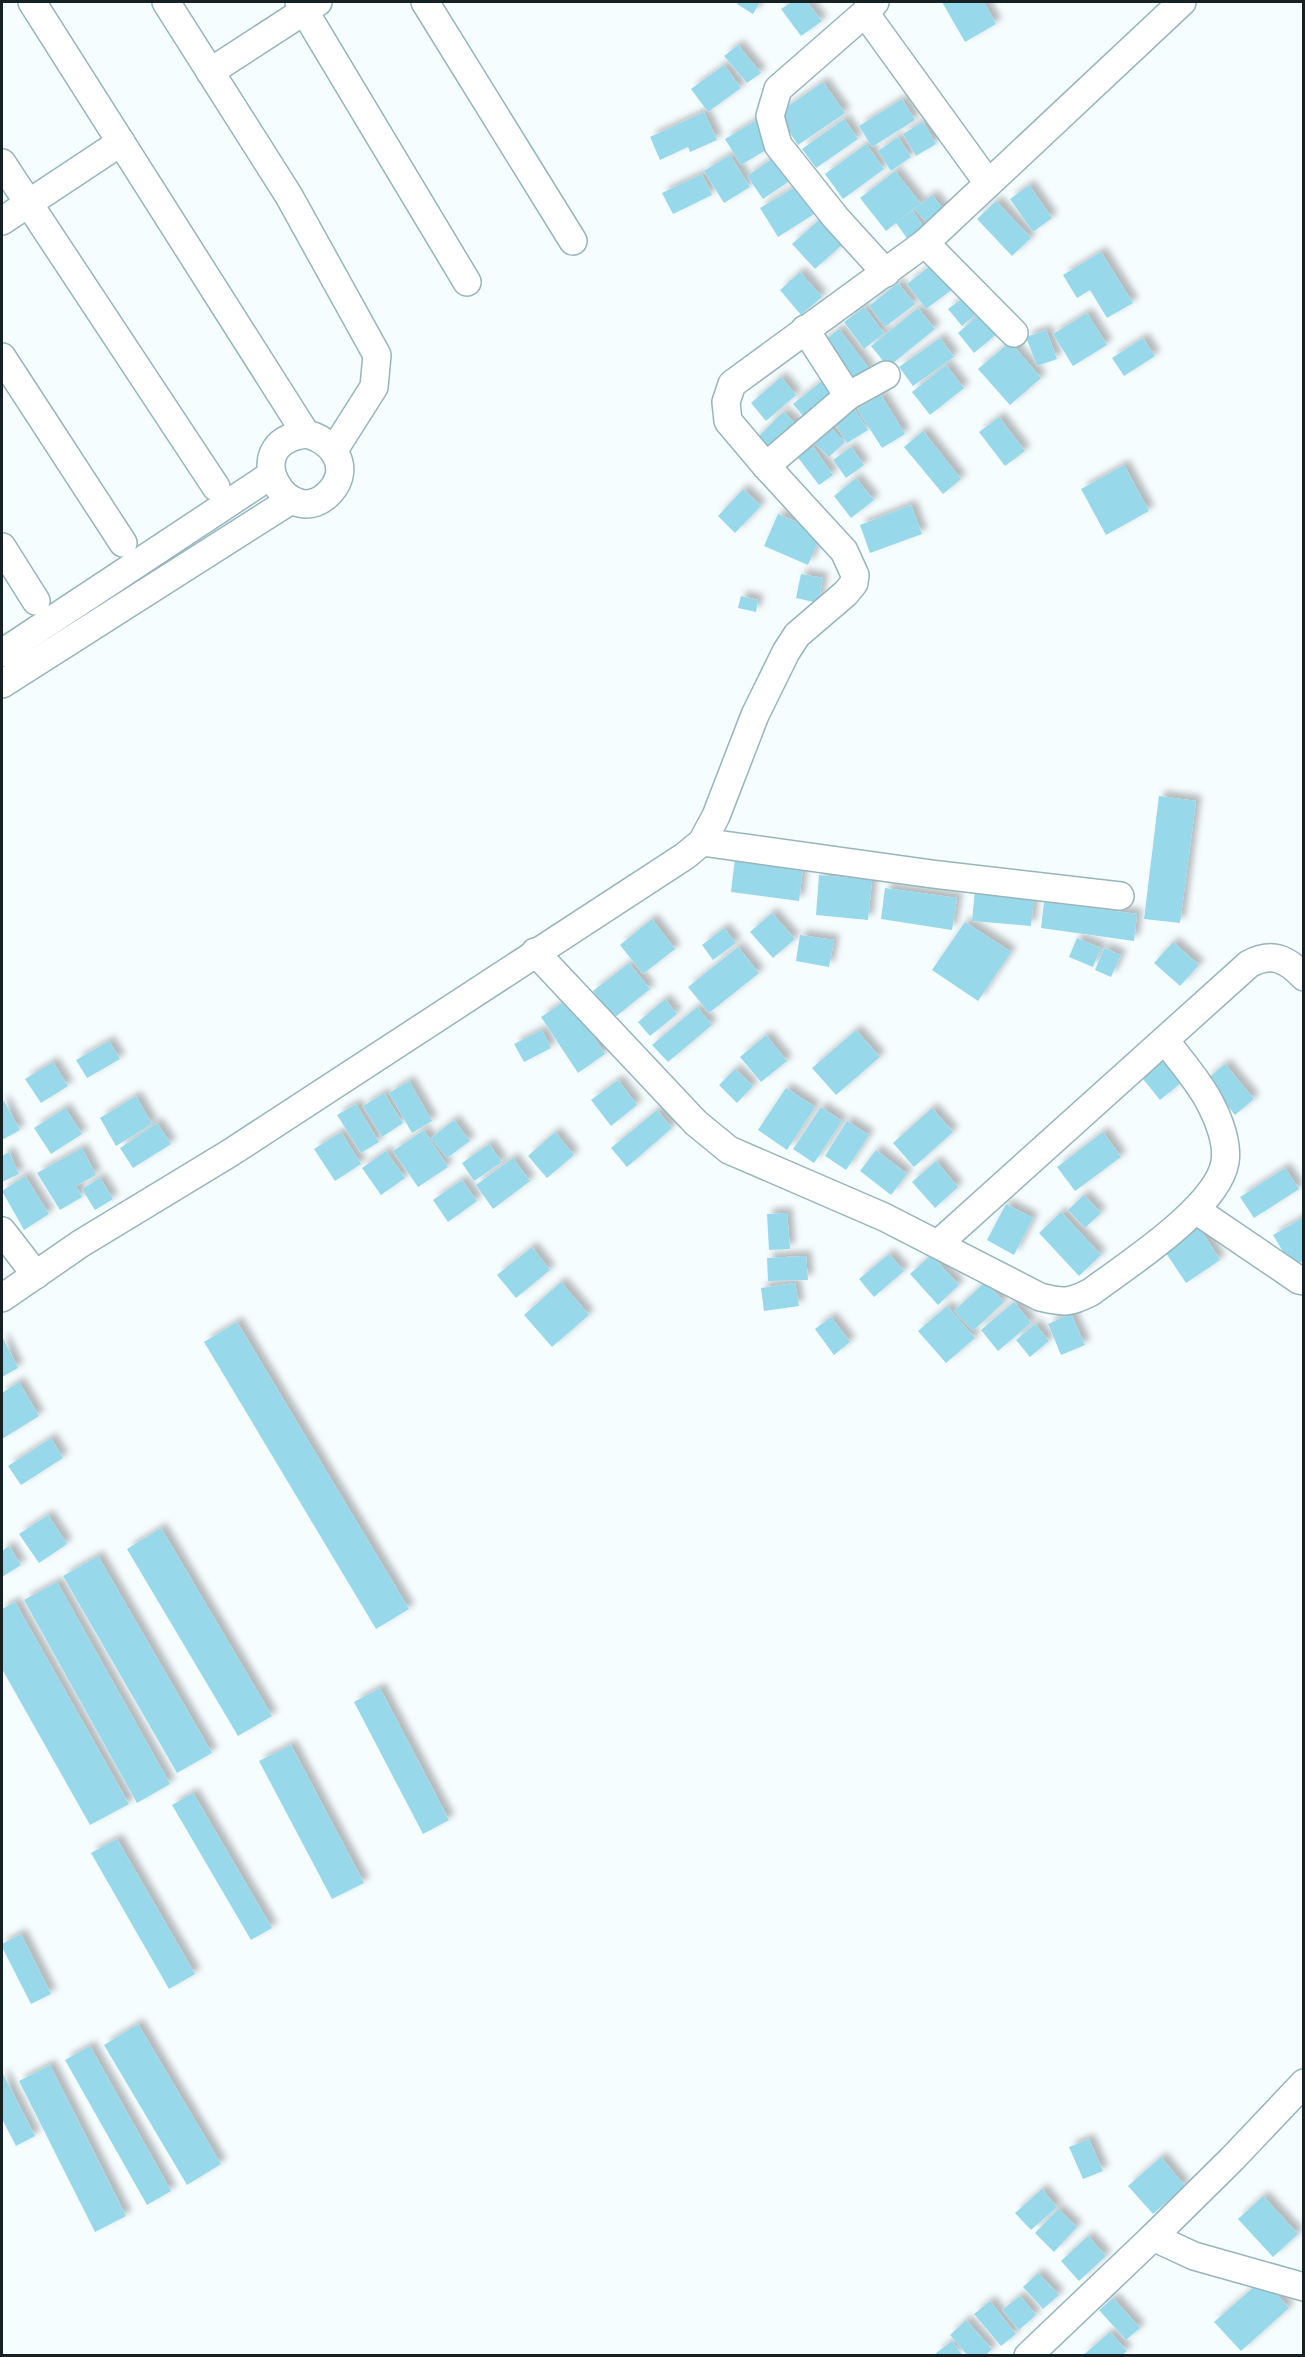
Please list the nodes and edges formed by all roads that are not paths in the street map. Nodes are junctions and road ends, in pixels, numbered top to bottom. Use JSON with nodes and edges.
{"nodes":[{"id":1,"x":32,"y":2,"type":"edge"},
{"id":2,"x":166,"y":2,"type":"edge"},
{"id":3,"x":425,"y":2,"type":"edge"},
{"id":4,"x":1182,"y":2,"type":"edge"},
{"id":5,"x":307,"y":4,"type":"edge"},
{"id":6,"x":870,"y":7,"type":"edge"},
{"id":7,"x":210,"y":72,"type":"junction"},
{"id":8,"x":121,"y":142,"type":"junction"},
{"id":9,"x":2,"y":163,"type":"edge"},
{"id":10,"x":988,"y":183,"type":"junction"},
{"id":11,"x":28,"y":203,"type":"junction"},
{"id":12,"x":2,"y":221,"type":"edge"},
{"id":13,"x":573,"y":241,"type":"dead end"},
{"id":14,"x":925,"y":243,"type":"junction"},
{"id":15,"x":886,"y":273,"type":"junction"},
{"id":16,"x":467,"y":282,"type":"dead end"},
{"id":17,"x":805,"y":329,"type":"junction"},
{"id":18,"x":1014,"y":333,"type":"dead end"},
{"id":19,"x":2,"y":357,"type":"edge"},
{"id":20,"x":886,"y":375,"type":"dead end"},
{"id":21,"x":848,"y":396,"type":"junction"},
{"id":22,"x":306,"y":434,"type":"junction"},
{"id":23,"x":334,"y":450,"type":"junction"},
{"id":24,"x":766,"y":466,"type":"junction"},
{"id":25,"x":271,"y":475,"type":"junction"},
{"id":26,"x":216,"y":487,"type":"dead end"},
{"id":27,"x":291,"y":500,"type":"junction"},
{"id":28,"x":123,"y":543,"type":"dead end"},
{"id":29,"x":2,"y":547,"type":"edge"},
{"id":30,"x":36,"y":601,"type":"dead end"},
{"id":31,"x":2,"y":653,"type":"edge"},
{"id":32,"x":2,"y":684,"type":"edge"},
{"id":33,"x":702,"y":842,"type":"junction"},
{"id":34,"x":1120,"y":896,"type":"dead end"},
{"id":35,"x":535,"y":952,"type":"junction"},
{"id":36,"x":1304,"y":977,"type":"edge"},
{"id":37,"x":1166,"y":1041,"type":"junction"},
{"id":38,"x":1196,"y":1210,"type":"junction"},
{"id":39,"x":2,"y":1231,"type":"edge"},
{"id":40,"x":938,"y":1244,"type":"junction"},
{"id":41,"x":36,"y":1275,"type":"junction"},
{"id":42,"x":1304,"y":1281,"type":"edge"},
{"id":43,"x":2,"y":1298,"type":"edge"},
{"id":44,"x":1304,"y":2083,"type":"edge"},
{"id":45,"x":1153,"y":2236,"type":"junction"},
{"id":46,"x":1304,"y":2288,"type":"edge"},
{"id":47,"x":1028,"y":2355,"type":"edge"}],
"edges":[{"from":1,"to":8,"type":"street"},
{"from":2,"to":7,"type":"street"},
{"from":3,"to":13,"type":"street"},
{"from":4,"to":10,"type":"street"},
{"from":5,"to":7,"type":"street"},
{"from":5,"to":16,"type":"street"},
{"from":6,"to":10,"type":"street"},
{"from":6,"to":15,"type":"street"},
{"from":7,"to":23,"type":"street"},
{"from":8,"to":11,"type":"street"},
{"from":8,"to":22,"type":"street"},
{"from":9,"to":11,"type":"street"},
{"from":10,"to":14,"type":"street"},
{"from":11,"to":12,"type":"street"},
{"from":11,"to":26,"type":"street"},
{"from":14,"to":15,"type":"street"},
{"from":14,"to":18,"type":"street"},
{"from":15,"to":17,"type":"street"},
{"from":17,"to":21,"type":"street"},
{"from":17,"to":24,"type":"street"},
{"from":19,"to":28,"type":"street"},
{"from":20,"to":21,"type":"street"},
{"from":21,"to":24,"type":"street"},
{"from":22,"to":23,"type":"street"},
{"from":22,"to":25,"type":"street"},
{"from":23,"to":27,"type":"street"},
{"from":24,"to":33,"type":"street"},
{"from":25,"to":27,"type":"street"},
{"from":25,"to":31,"type":"street"},
{"from":27,"to":32,"type":"street"},
{"from":29,"to":30,"type":"street"},
{"from":33,"to":34,"type":"street"},
{"from":33,"to":35,"type":"street"},
{"from":35,"to":40,"type":"street"},
{"from":35,"to":41,"type":"street"},
{"from":36,"to":37,"type":"street"},
{"from":37,"to":38,"type":"street"},
{"from":37,"to":40,"type":"street"},
{"from":38,"to":40,"type":"street"},
{"from":38,"to":42,"type":"street"},
{"from":39,"to":41,"type":"street"},
{"from":41,"to":43,"type":"street"},
{"from":44,"to":45,"type":"street"},
{"from":45,"to":46,"type":"street"},
{"from":45,"to":47,"type":"street"}]}
